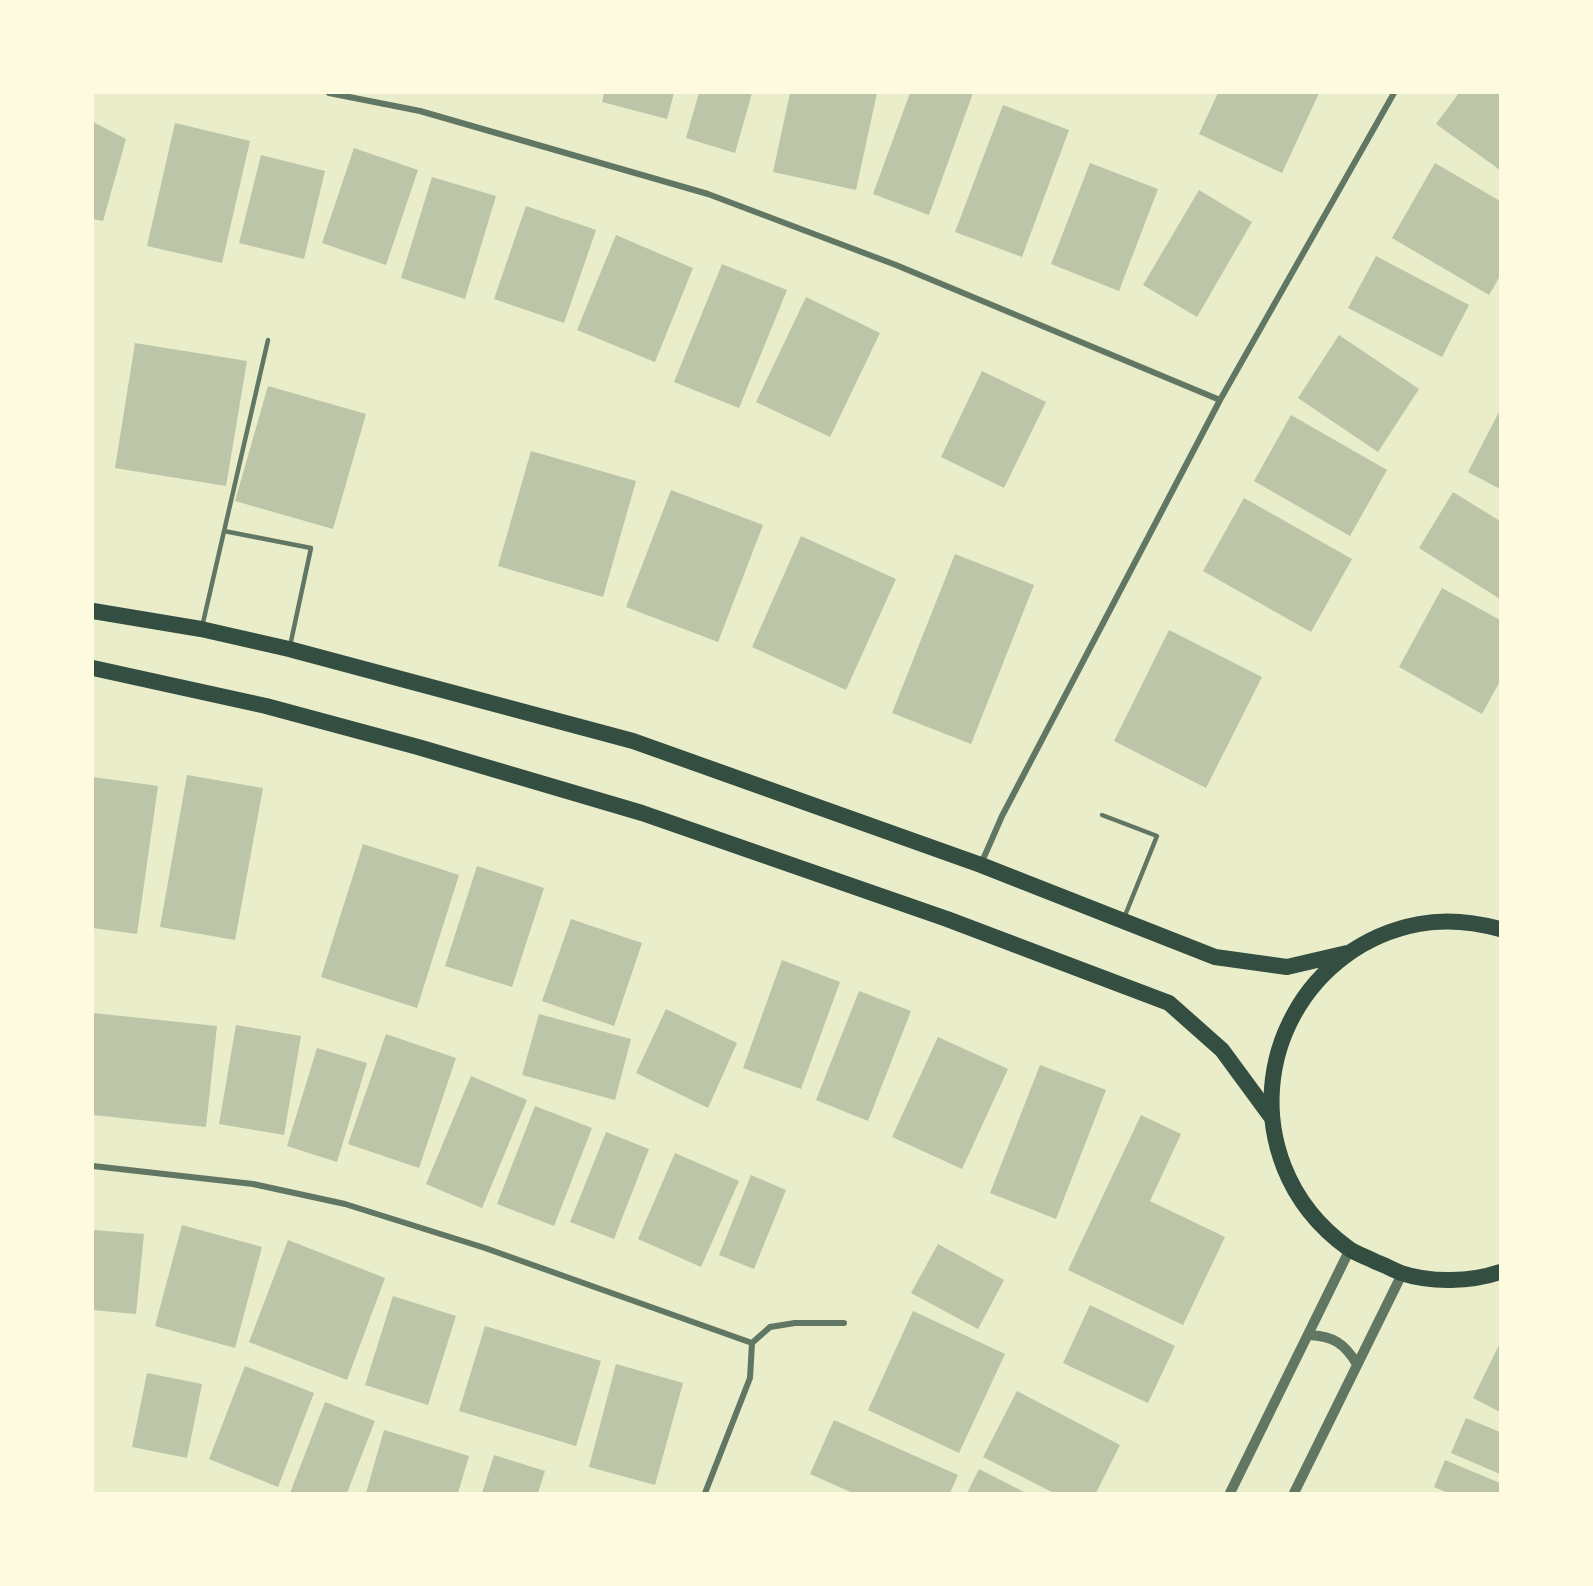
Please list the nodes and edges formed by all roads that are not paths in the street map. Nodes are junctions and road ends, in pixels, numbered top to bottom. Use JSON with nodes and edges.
{"nodes":[{"id":1,"x":329,"y":93,"type":"edge"},
{"id":2,"x":1394,"y":93,"type":"edge"},
{"id":3,"x":268,"y":340,"type":"dead end"},
{"id":4,"x":1220,"y":400,"type":"junction"},
{"id":5,"x":224,"y":531,"type":"junction"},
{"id":6,"x":93,"y":611,"type":"edge"},
{"id":7,"x":201,"y":629,"type":"junction"},
{"id":8,"x":289,"y":649,"type":"junction"},
{"id":9,"x":93,"y":668,"type":"edge"},
{"id":10,"x":1102,"y":815,"type":"dead end"},
{"id":11,"x":981,"y":865,"type":"junction"},
{"id":12,"x":1123,"y":920,"type":"junction"},
{"id":13,"x":1500,"y":929,"type":"edge"},
{"id":14,"x":1347,"y":953,"type":"junction"},
{"id":15,"x":1272,"y":1118,"type":"junction"},
{"id":16,"x":93,"y":1166,"type":"edge"},
{"id":17,"x":1350,"y":1250,"type":"junction"},
{"id":18,"x":1500,"y":1272,"type":"edge"},
{"id":19,"x":1402,"y":1274,"type":"junction"},
{"id":20,"x":844,"y":1323,"type":"dead end"},
{"id":21,"x":1309,"y":1335,"type":"junction"},
{"id":22,"x":752,"y":1343,"type":"junction"},
{"id":23,"x":1358,"y":1364,"type":"junction"},
{"id":24,"x":705,"y":1493,"type":"edge"},
{"id":25,"x":1230,"y":1493,"type":"edge"},
{"id":26,"x":1294,"y":1493,"type":"edge"}],
"edges":[{"from":1,"to":4,"type":"street"},
{"from":2,"to":4,"type":"street"},
{"from":3,"to":5,"type":"lane"},
{"from":4,"to":11,"type":"street"},
{"from":5,"to":7,"type":"lane"},
{"from":5,"to":8,"type":"lane"},
{"from":6,"to":7,"type":"highway"},
{"from":7,"to":8,"type":"highway"},
{"from":8,"to":11,"type":"highway"},
{"from":9,"to":15,"type":"highway"},
{"from":10,"to":12,"type":"lane"},
{"from":11,"to":12,"type":"highway"},
{"from":12,"to":14,"type":"highway"},
{"from":13,"to":14,"type":"highway"},
{"from":14,"to":15,"type":"highway"},
{"from":15,"to":17,"type":"highway"},
{"from":16,"to":22,"type":"street"},
{"from":17,"to":19,"type":"highway"},
{"from":17,"to":21,"type":"street"},
{"from":18,"to":19,"type":"highway"},
{"from":19,"to":23,"type":"street"},
{"from":20,"to":22,"type":"street"},
{"from":21,"to":23,"type":"street"},
{"from":21,"to":25,"type":"street"},
{"from":22,"to":24,"type":"street"},
{"from":23,"to":26,"type":"street"}]}
